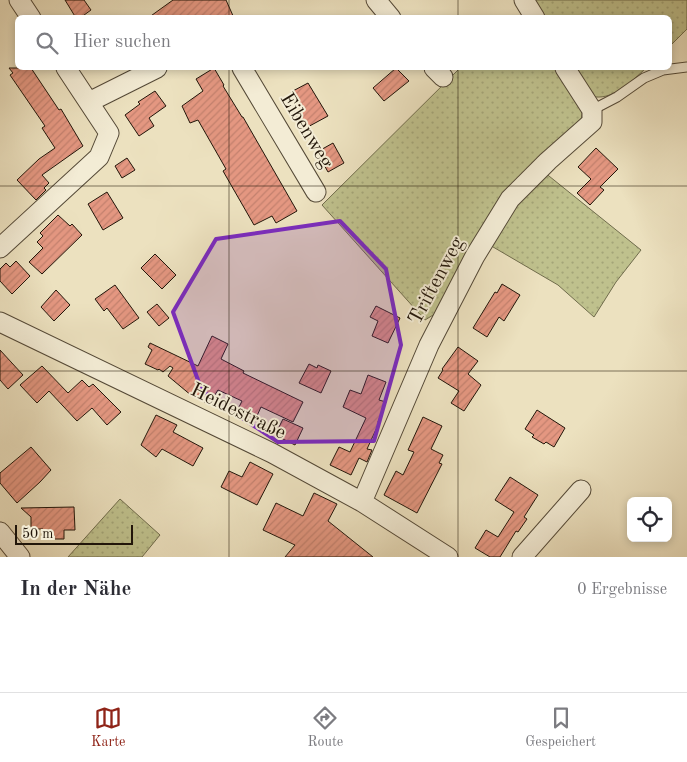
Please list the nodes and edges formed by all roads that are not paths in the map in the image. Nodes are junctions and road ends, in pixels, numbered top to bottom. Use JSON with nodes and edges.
{"nodes":[{"id":1,"x":19,"y":0,"type":"edge"},
{"id":2,"x":376,"y":0,"type":"edge"},
{"id":3,"x":524,"y":0,"type":"edge"},
{"id":4,"x":29,"y":15,"type":"edge"},
{"id":5,"x":389,"y":15,"type":"edge"},
{"id":6,"x":532,"y":15,"type":"edge"},
{"id":7,"x":687,"y":67,"type":"edge"},
{"id":8,"x":672,"y":69,"type":"edge"},
{"id":9,"x":67,"y":70,"type":"edge"},
{"id":10,"x":153,"y":70,"type":"edge"},
{"id":11,"x":243,"y":70,"type":"edge"},
{"id":12,"x":566,"y":70,"type":"edge"},
{"id":13,"x":664,"y":70,"type":"edge"},
{"id":14,"x":89,"y":102,"type":"junction"},
{"id":15,"x":592,"y":110,"type":"junction"},
{"id":16,"x":316,"y":192,"type":"dead end"},
{"id":17,"x":0,"y":248,"type":"edge"},
{"id":18,"x":0,"y":322,"type":"edge"},
{"id":19,"x":581,"y":490,"type":"dead end"},
{"id":20,"x":362,"y":502,"type":"junction"},
{"id":21,"x":0,"y":532,"type":"edge"},
{"id":22,"x":20,"y":557,"type":"edge"},
{"id":23,"x":448,"y":557,"type":"edge"},
{"id":24,"x":522,"y":557,"type":"edge"}],
"edges":[{"from":1,"to":4,"type":"street"},
{"from":2,"to":5,"type":"street"},
{"from":3,"to":6,"type":"street"},
{"from":7,"to":8,"type":"lane"},
{"from":9,"to":14,"type":"street"},
{"from":10,"to":14,"type":"street"},
{"from":11,"to":16,"type":"street","name":"Eibenweg"},
{"from":12,"to":15,"type":"street"},
{"from":13,"to":15,"type":"lane"},
{"from":14,"to":17,"type":"street"},
{"from":15,"to":20,"type":"street","name":"Triftenweg"},
{"from":18,"to":20,"type":"street","name":"Heidestraße"},
{"from":19,"to":24,"type":"street"},
{"from":20,"to":23,"type":"street","name":"Heidestraße"},
{"from":21,"to":22,"type":"street"}]}
